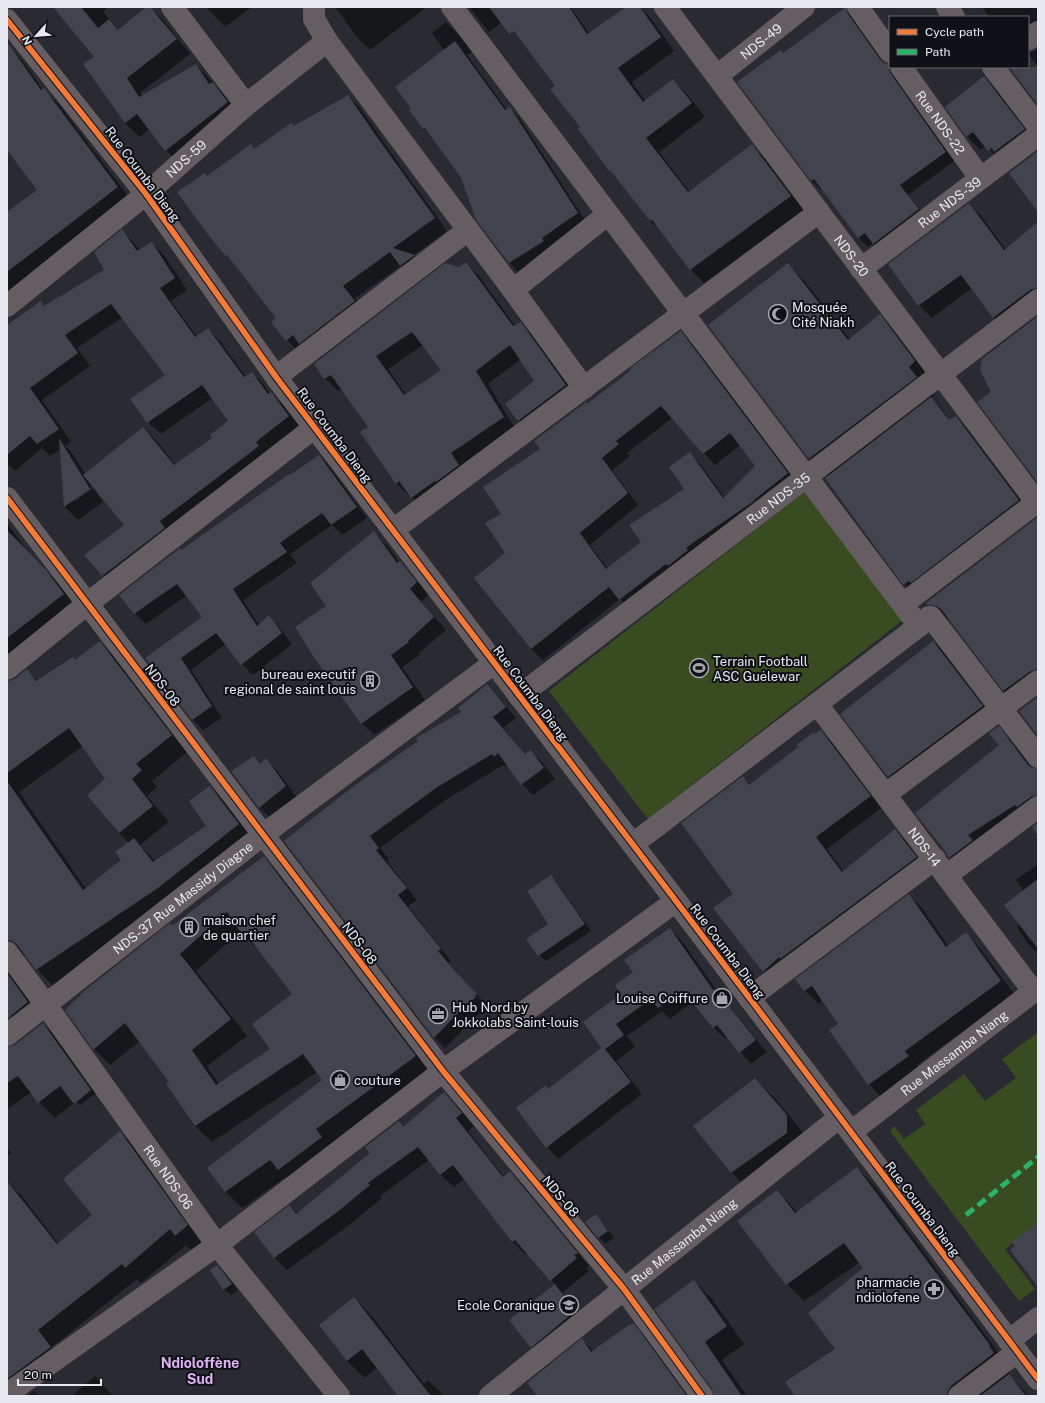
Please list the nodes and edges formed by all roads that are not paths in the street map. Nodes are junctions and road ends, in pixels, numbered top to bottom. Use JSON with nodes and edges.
{"nodes":[{"id":1,"x":172,"y":7,"type":"edge"},
{"id":2,"x":314,"y":7,"type":"edge"},
{"id":3,"x":452,"y":7,"type":"edge"},
{"id":4,"x":665,"y":7,"type":"edge"},
{"id":5,"x":804,"y":7,"type":"edge"},
{"id":6,"x":858,"y":7,"type":"edge"},
{"id":7,"x":946,"y":7,"type":"edge"},
{"id":8,"x":953,"y":16,"type":"edge"},
{"id":9,"x":7,"y":20,"type":"edge"},
{"id":10,"x":1038,"y":32,"type":"edge"},
{"id":11,"x":1029,"y":39,"type":"edge"},
{"id":12,"x":328,"y":41,"type":"junction"},
{"id":13,"x":889,"y":51,"type":"edge"},
{"id":14,"x":902,"y":68,"type":"edge"},
{"id":15,"x":995,"y":68,"type":"edge"},
{"id":16,"x":717,"y":76,"type":"junction"},
{"id":17,"x":246,"y":105,"type":"junction"},
{"id":18,"x":1038,"y":126,"type":"edge"},
{"id":19,"x":1038,"y":134,"type":"edge"},
{"id":20,"x":980,"y":178,"type":"junction"},
{"id":21,"x":146,"y":194,"type":"junction"},
{"id":22,"x":819,"y":212,"type":"junction"},
{"id":23,"x":608,"y":214,"type":"junction"},
{"id":24,"x":468,"y":230,"type":"junction"},
{"id":25,"x":861,"y":269,"type":"junction"},
{"id":26,"x":512,"y":290,"type":"junction"},
{"id":27,"x":1038,"y":300,"type":"edge"},
{"id":28,"x":7,"y":306,"type":"edge"},
{"id":29,"x":684,"y":313,"type":"junction"},
{"id":30,"x":941,"y":374,"type":"junction"},
{"id":31,"x":276,"y":377,"type":"junction"},
{"id":32,"x":584,"y":388,"type":"junction"},
{"id":33,"x":315,"y":428,"type":"junction"},
{"id":34,"x":807,"y":477,"type":"junction"},
{"id":35,"x":7,"y":498,"type":"edge"},
{"id":36,"x":1037,"y":503,"type":"edge"},
{"id":37,"x":393,"y":530,"type":"junction"},
{"id":38,"x":87,"y":604,"type":"junction"},
{"id":39,"x":903,"y":604,"type":"junction"},
{"id":40,"x":919,"y":626,"type":"junction"},
{"id":41,"x":494,"y":663,"type":"junction"},
{"id":42,"x":7,"y":669,"type":"edge"},
{"id":43,"x":1038,"y":681,"type":"edge"},
{"id":44,"x":519,"y":696,"type":"junction"},
{"id":45,"x":817,"y":704,"type":"junction"},
{"id":46,"x":1001,"y":708,"type":"junction"},
{"id":47,"x":1038,"y":757,"type":"edge"},
{"id":48,"x":886,"y":794,"type":"junction"},
{"id":49,"x":1038,"y":807,"type":"edge"},
{"id":50,"x":264,"y":834,"type":"junction"},
{"id":51,"x":633,"y":844,"type":"junction"},
{"id":52,"x":941,"y":867,"type":"junction"},
{"id":53,"x":676,"y":901,"type":"junction"},
{"id":54,"x":7,"y":952,"type":"edge"},
{"id":55,"x":1036,"y":989,"type":"edge"},
{"id":56,"x":749,"y":998,"type":"junction"},
{"id":57,"x":46,"y":1005,"type":"junction"},
{"id":58,"x":7,"y":1035,"type":"edge"},
{"id":59,"x":443,"y":1071,"type":"junction"},
{"id":60,"x":846,"y":1124,"type":"junction"},
{"id":61,"x":217,"y":1244,"type":"junction"},
{"id":62,"x":624,"y":1289,"type":"junction"},
{"id":63,"x":1038,"y":1318,"type":"edge"},
{"id":64,"x":1013,"y":1346,"type":"junction"},
{"id":65,"x":1038,"y":1379,"type":"edge"},
{"id":66,"x":7,"y":1394,"type":"edge"},
{"id":67,"x":339,"y":1396,"type":"edge"},
{"id":68,"x":490,"y":1396,"type":"edge"},
{"id":69,"x":702,"y":1396,"type":"edge"},
{"id":70,"x":959,"y":1396,"type":"edge"}],
"edges":[{"from":1,"to":17,"type":"street"},
{"from":2,"to":12,"type":"street"},
{"from":3,"to":23,"type":"street"},
{"from":4,"to":16,"type":"street","name":"NDS-20"},
{"from":5,"to":16,"type":"street","name":"NDS-49"},
{"from":6,"to":13,"type":"street"},
{"from":7,"to":8,"type":"street"},
{"from":9,"to":21,"type":"street","name":"Rue Coumba Dieng"},
{"from":10,"to":11,"type":"street"},
{"from":12,"to":17,"type":"street","name":"NDS-59"},
{"from":12,"to":24,"type":"street"},
{"from":14,"to":20,"type":"street","name":"Rue NDS-22"},
{"from":15,"to":18,"type":"street"},
{"from":16,"to":22,"type":"street","name":"NDS-20"},
{"from":17,"to":21,"type":"street","name":"NDS-59"},
{"from":19,"to":20,"type":"street","name":"Rue NDS-39"},
{"from":20,"to":25,"type":"street","name":"Rue NDS-39"},
{"from":21,"to":28,"type":"street","name":"NDS-59"},
{"from":21,"to":31,"type":"street","name":"Rue Coumba Dieng"},
{"from":22,"to":25,"type":"street","name":"NDS-20"},
{"from":22,"to":29,"type":"street"},
{"from":23,"to":26,"type":"street"},
{"from":23,"to":29,"type":"street"},
{"from":24,"to":26,"type":"street"},
{"from":24,"to":31,"type":"street"},
{"from":25,"to":30,"type":"street","name":"NDS-20"},
{"from":26,"to":32,"type":"street"},
{"from":27,"to":30,"type":"street","name":"Rue NDS-35"},
{"from":29,"to":32,"type":"street"},
{"from":29,"to":34,"type":"street"},
{"from":30,"to":34,"type":"street","name":"Rue NDS-35"},
{"from":30,"to":36,"type":"street","name":"NDS-20"},
{"from":31,"to":33,"type":"street","name":"Rue Coumba Dieng"},
{"from":32,"to":37,"type":"street"},
{"from":33,"to":37,"type":"street","name":"Rue Coumba Dieng"},
{"from":33,"to":38,"type":"street"},
{"from":34,"to":39,"type":"street"},
{"from":34,"to":44,"type":"street","name":"Rue NDS-35"},
{"from":35,"to":38,"type":"street","name":"NDS-08"},
{"from":36,"to":39,"type":"street"},
{"from":37,"to":41,"type":"street","name":"Rue Coumba Dieng"},
{"from":38,"to":42,"type":"street"},
{"from":38,"to":50,"type":"street","name":"NDS-08"},
{"from":39,"to":40,"type":"street"},
{"from":40,"to":45,"type":"street"},
{"from":40,"to":46,"type":"street"},
{"from":41,"to":44,"type":"street","name":"Rue Coumba Dieng"},
{"from":41,"to":50,"type":"street","name":"NDS-37 Rue Massidy Diagne"},
{"from":43,"to":46,"type":"street"},
{"from":44,"to":51,"type":"street","name":"Rue Coumba Dieng"},
{"from":45,"to":48,"type":"street","name":"NDS-14"},
{"from":45,"to":51,"type":"street"},
{"from":46,"to":47,"type":"street"},
{"from":46,"to":48,"type":"street"},
{"from":48,"to":52,"type":"street","name":"NDS-14"},
{"from":49,"to":52,"type":"street"},
{"from":50,"to":57,"type":"street","name":"NDS-37 Rue Massidy Diagne"},
{"from":50,"to":59,"type":"street","name":"NDS-08"},
{"from":51,"to":53,"type":"street","name":"Rue Coumba Dieng"},
{"from":52,"to":55,"type":"street","name":"NDS-14"},
{"from":52,"to":56,"type":"street"},
{"from":53,"to":56,"type":"street","name":"Rue Coumba Dieng"},
{"from":53,"to":59,"type":"street"},
{"from":54,"to":57,"type":"street","name":"Rue NDS-06"},
{"from":55,"to":60,"type":"street","name":"Rue Massamba Niang"},
{"from":56,"to":60,"type":"street","name":"Rue Coumba Dieng"},
{"from":57,"to":58,"type":"street","name":"NDS-37 Rue Massidy Diagne"},
{"from":57,"to":61,"type":"street","name":"Rue NDS-06"},
{"from":59,"to":61,"type":"street"},
{"from":59,"to":62,"type":"street","name":"NDS-08"},
{"from":60,"to":62,"type":"street","name":"Rue Massamba Niang"},
{"from":60,"to":64,"type":"street","name":"Rue Coumba Dieng"},
{"from":61,"to":66,"type":"street"},
{"from":61,"to":67,"type":"street","name":"Rue NDS-06"},
{"from":62,"to":68,"type":"street","name":"Rue Massamba Niang"},
{"from":62,"to":69,"type":"street","name":"NDS-08"},
{"from":63,"to":64,"type":"street"},
{"from":64,"to":65,"type":"street","name":"Rue Coumba Dieng"},
{"from":64,"to":70,"type":"street"}]}
